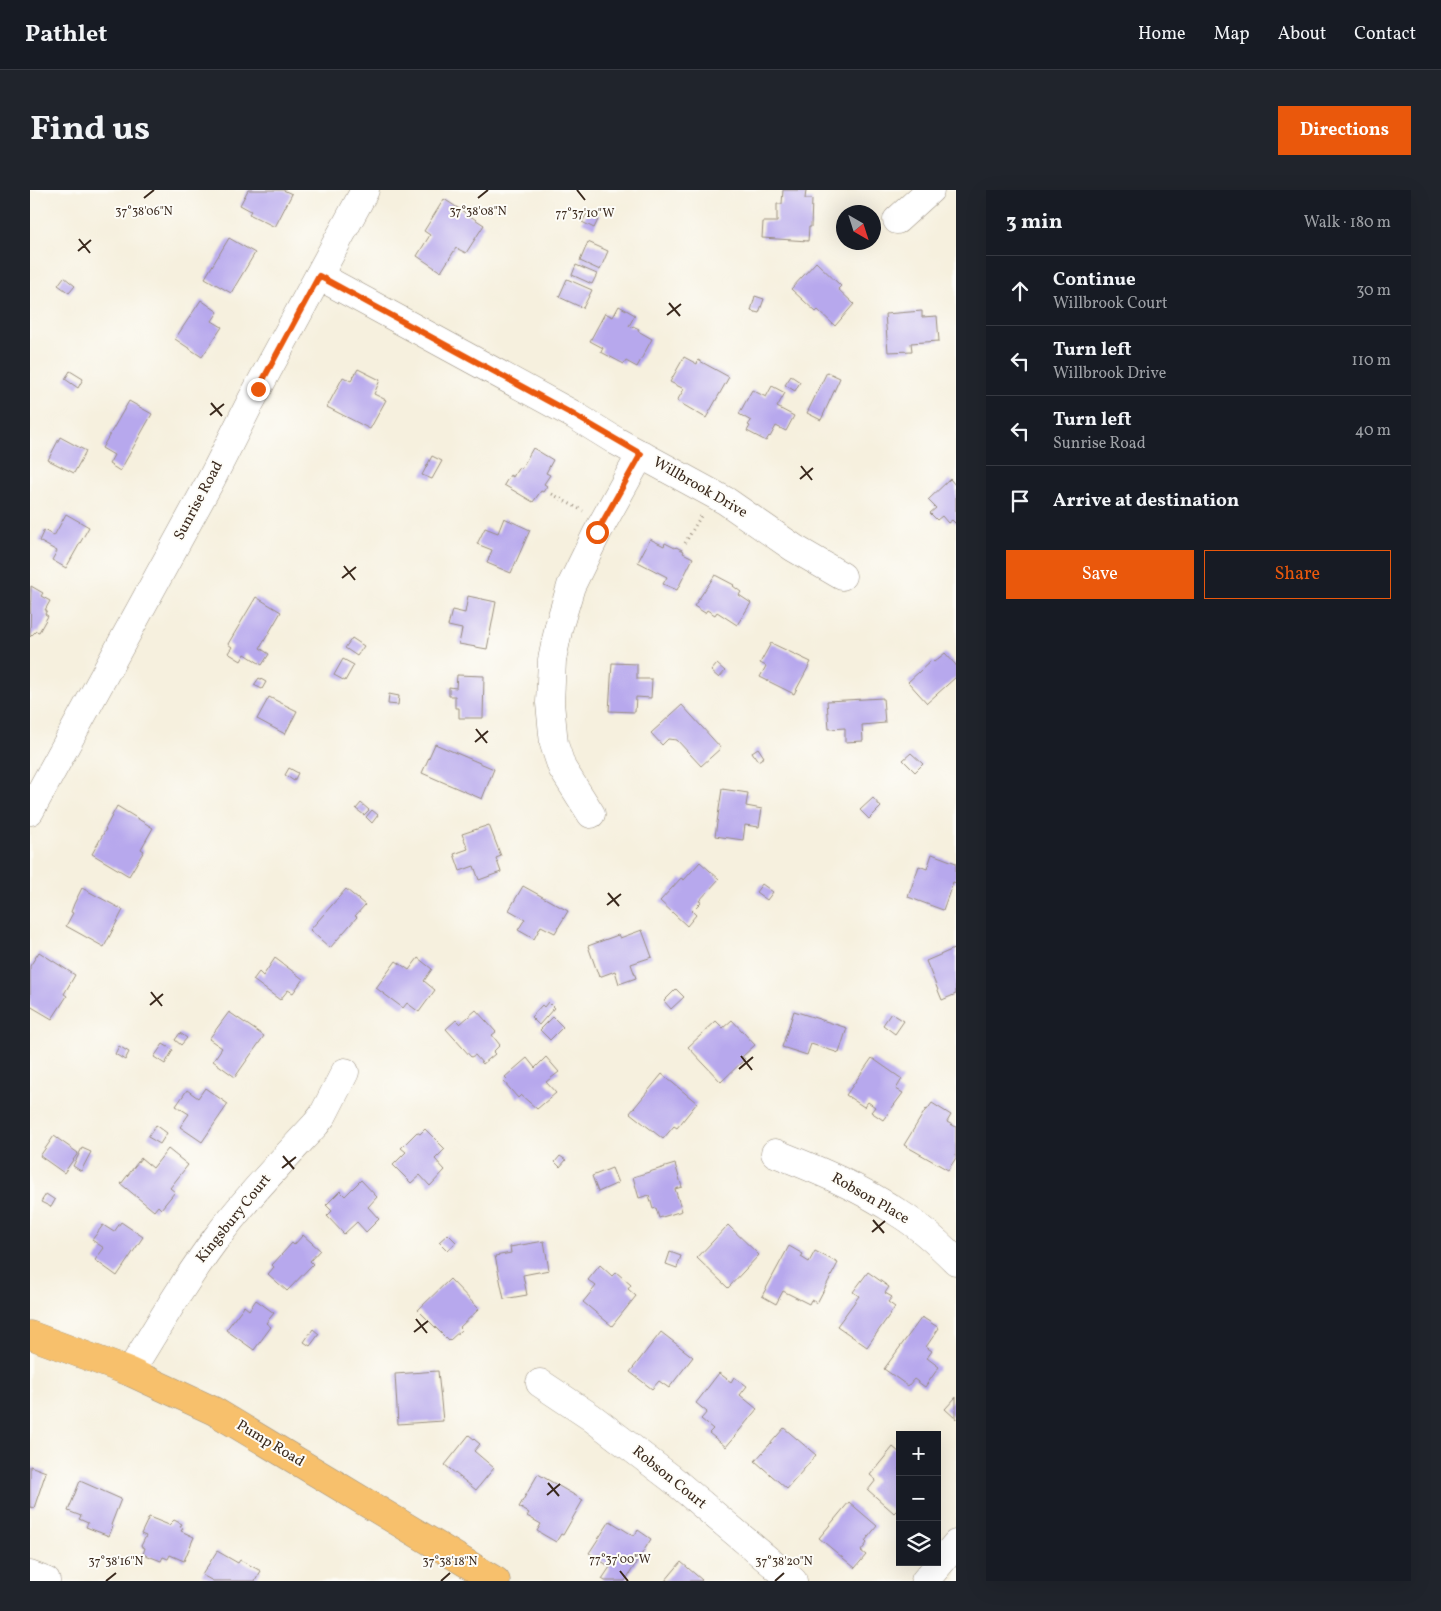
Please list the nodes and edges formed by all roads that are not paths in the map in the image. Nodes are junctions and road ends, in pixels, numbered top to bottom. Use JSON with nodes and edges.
{"nodes":[{"id":1,"x":366,"y":190,"type":"edge"},
{"id":2,"x":930,"y":190,"type":"edge"},
{"id":3,"x":897,"y":220,"type":"dead end"},
{"id":4,"x":319,"y":276,"type":"junction"},
{"id":5,"x":641,"y":454,"type":"junction"},
{"id":6,"x":842,"y":576,"type":"dead end"},
{"id":7,"x":30,"y":810,"type":"edge"},
{"id":8,"x":591,"y":814,"type":"dead end"},
{"id":9,"x":345,"y":1072,"type":"dead end"},
{"id":10,"x":775,"y":1153,"type":"dead end"},
{"id":11,"x":956,"y":1261,"type":"edge"},
{"id":12,"x":30,"y":1335,"type":"edge"},
{"id":13,"x":130,"y":1372,"type":"junction"},
{"id":14,"x":540,"y":1383,"type":"dead end"},
{"id":15,"x":956,"y":1544,"type":"edge"},
{"id":16,"x":30,"y":1575,"type":"edge"},
{"id":17,"x":46,"y":1581,"type":"edge"},
{"id":18,"x":496,"y":1581,"type":"edge"},
{"id":19,"x":793,"y":1581,"type":"edge"},
{"id":20,"x":925,"y":1581,"type":"edge"}],
"edges":[{"from":1,"to":4,"type":"street","name":"Sunrise Road"},
{"from":2,"to":3,"type":"street"},
{"from":4,"to":5,"type":"street","name":"Willbrook Drive"},
{"from":4,"to":7,"type":"street","name":"Sunrise Road"},
{"from":5,"to":6,"type":"street","name":"Willbrook Drive"},
{"from":5,"to":8,"type":"street"},
{"from":9,"to":13,"type":"street","name":"Kingsbury Court"},
{"from":10,"to":11,"type":"street","name":"Robson Place"},
{"from":12,"to":13,"type":"main road","name":"Pump Road"},
{"from":13,"to":18,"type":"main road","name":"Pump Road"},
{"from":14,"to":19,"type":"street","name":"Robson Court"},
{"from":15,"to":20,"type":"street"},
{"from":16,"to":17,"type":"street"}]}
